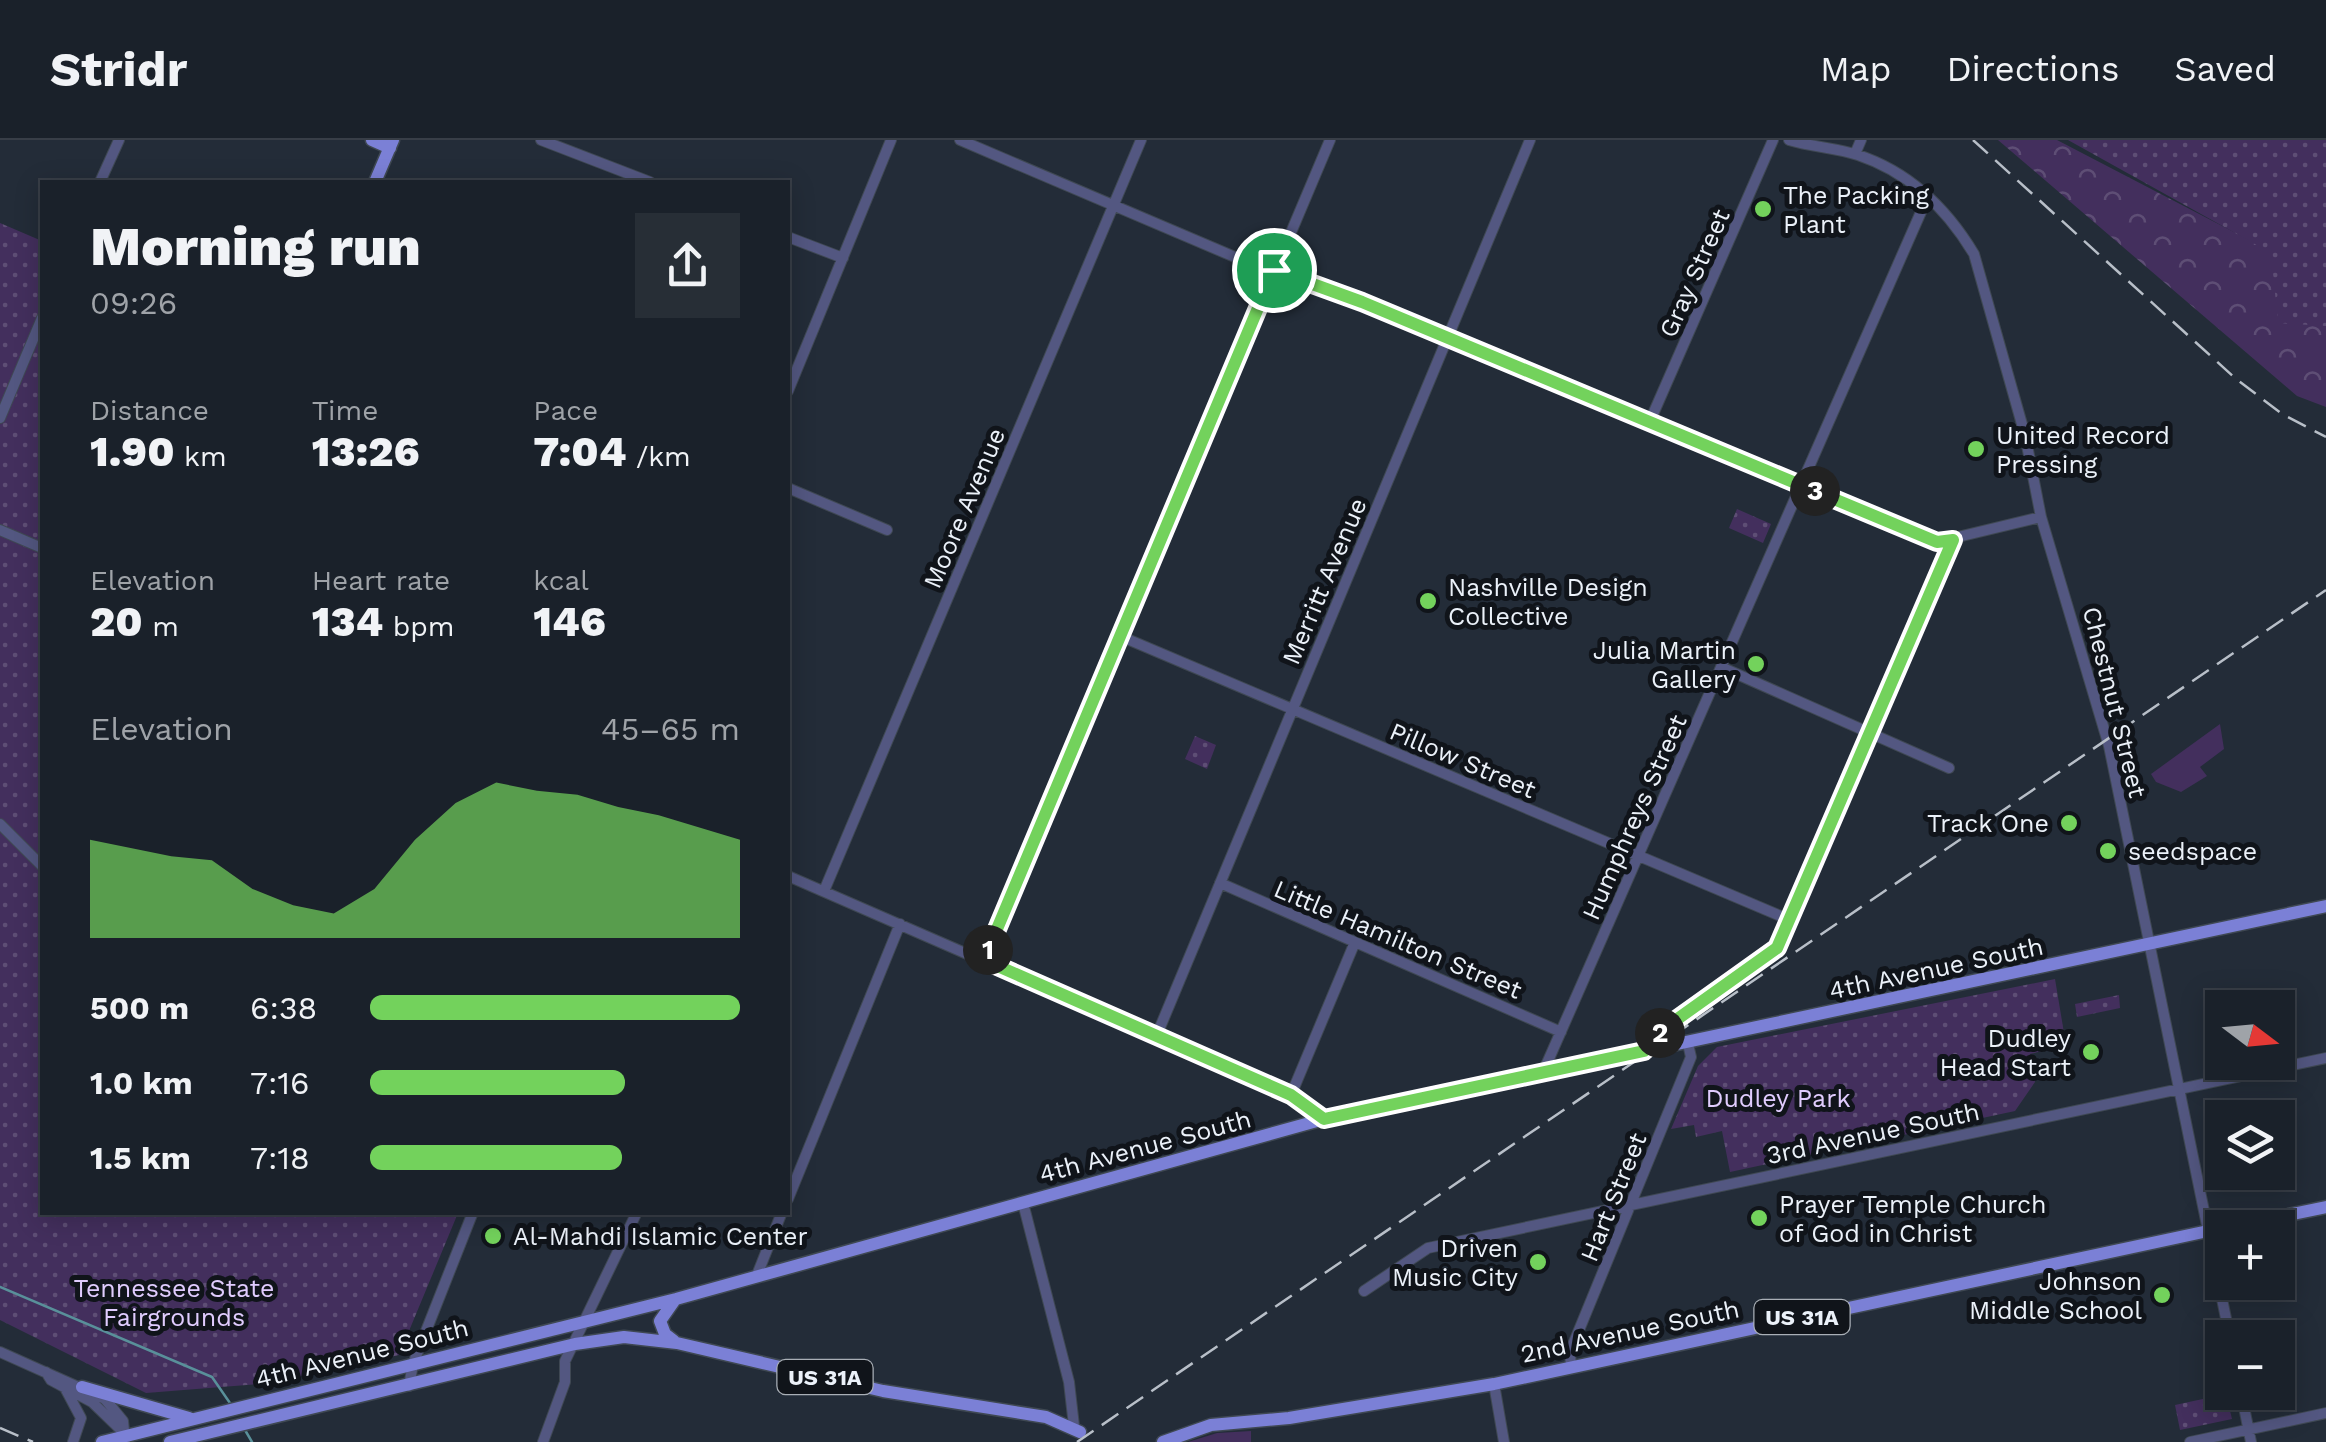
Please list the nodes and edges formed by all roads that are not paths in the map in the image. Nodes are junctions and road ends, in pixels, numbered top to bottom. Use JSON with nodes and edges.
{"nodes":[{"id":1,"x":119,"y":140,"type":"edge"},
{"id":2,"x":372,"y":140,"type":"edge"},
{"id":3,"x":541,"y":140,"type":"edge"},
{"id":4,"x":891,"y":140,"type":"edge"},
{"id":5,"x":960,"y":140,"type":"edge"},
{"id":6,"x":1141,"y":140,"type":"edge"},
{"id":7,"x":1330,"y":140,"type":"edge"},
{"id":8,"x":1530,"y":140,"type":"edge"},
{"id":9,"x":1773,"y":140,"type":"edge"},
{"id":10,"x":1789,"y":140,"type":"edge"},
{"id":11,"x":1861,"y":140,"type":"edge"},
{"id":12,"x":391,"y":144,"type":"edge"},
{"id":13,"x":1855,"y":154,"type":"junction"},
{"id":14,"x":101,"y":180,"type":"edge"},
{"id":15,"x":376,"y":180,"type":"edge"},
{"id":16,"x":645,"y":180,"type":"edge"},
{"id":17,"x":1928,"y":196,"type":"junction"},
{"id":18,"x":1114,"y":206,"type":"junction"},
{"id":19,"x":790,"y":237,"type":"edge"},
{"id":20,"x":843,"y":258,"type":"junction"},
{"id":21,"x":1274,"y":270,"type":"junction"},
{"id":22,"x":40,"y":323,"type":"edge"},
{"id":23,"x":1448,"y":338,"type":"junction"},
{"id":24,"x":790,"y":386,"type":"edge"},
{"id":25,"x":0,"y":418,"type":"edge"},
{"id":26,"x":1650,"y":422,"type":"junction"},
{"id":27,"x":1800,"y":484,"type":"junction"},
{"id":28,"x":790,"y":489,"type":"edge"},
{"id":29,"x":2041,"y":516,"type":"junction"},
{"id":30,"x":0,"y":530,"type":"edge"},
{"id":31,"x":887,"y":530,"type":"dead end"},
{"id":32,"x":1953,"y":540,"type":"junction"},
{"id":33,"x":40,"y":547,"type":"edge"},
{"id":34,"x":1120,"y":636,"type":"junction"},
{"id":35,"x":1722,"y":667,"type":"junction"},
{"id":36,"x":1292,"y":709,"type":"junction"},
{"id":37,"x":1872,"y":735,"type":"junction"},
{"id":38,"x":1949,"y":768,"type":"dead end"},
{"id":39,"x":0,"y":824,"type":"edge"},
{"id":40,"x":1639,"y":856,"type":"junction"},
{"id":41,"x":40,"y":864,"type":"edge"},
{"id":42,"x":790,"y":877,"type":"edge"},
{"id":43,"x":1220,"y":883,"type":"junction"},
{"id":44,"x":824,"y":891,"type":"junction"},
{"id":45,"x":2326,"y":906,"type":"edge"},
{"id":46,"x":1790,"y":920,"type":"junction"},
{"id":47,"x":900,"y":924,"type":"junction"},
{"id":48,"x":1355,"y":942,"type":"junction"},
{"id":49,"x":2148,"y":946,"type":"junction"},
{"id":50,"x":984,"y":960,"type":"junction"},
{"id":51,"x":1560,"y":1032,"type":"junction"},
{"id":52,"x":1156,"y":1037,"type":"junction"},
{"id":53,"x":1688,"y":1044,"type":"junction"},
{"id":54,"x":1644,"y":1051,"type":"junction"},
{"id":55,"x":2326,"y":1058,"type":"edge"},
{"id":56,"x":1544,"y":1070,"type":"junction"},
{"id":57,"x":2178,"y":1091,"type":"junction"},
{"id":58,"x":1291,"y":1095,"type":"junction"},
{"id":59,"x":1324,"y":1119,"type":"junction"},
{"id":60,"x":790,"y":1194,"type":"edge"},
{"id":61,"x":1023,"y":1203,"type":"junction"},
{"id":62,"x":1633,"y":1204,"type":"junction"},
{"id":63,"x":2326,"y":1207,"type":"edge"},
{"id":64,"x":2295,"y":1213,"type":"edge"},
{"id":65,"x":472,"y":1215,"type":"edge"},
{"id":66,"x":636,"y":1215,"type":"edge"},
{"id":67,"x":781,"y":1215,"type":"edge"},
{"id":68,"x":2205,"y":1218,"type":"edge"},
{"id":69,"x":2205,"y":1233,"type":"edge"},
{"id":70,"x":757,"y":1275,"type":"junction"},
{"id":71,"x":1364,"y":1291,"type":"dead end"},
{"id":72,"x":676,"y":1300,"type":"junction"},
{"id":73,"x":587,"y":1322,"type":"junction"},
{"id":74,"x":677,"y":1343,"type":"junction"},
{"id":75,"x":575,"y":1344,"type":"junction"},
{"id":76,"x":0,"y":1352,"type":"edge"},
{"id":77,"x":413,"y":1364,"type":"junction"},
{"id":78,"x":1571,"y":1366,"type":"junction"},
{"id":79,"x":46,"y":1372,"type":"junction"},
{"id":80,"x":1494,"y":1384,"type":"junction"},
{"id":81,"x":409,"y":1386,"type":"junction"},
{"id":82,"x":65,"y":1387,"type":"junction"},
{"id":83,"x":82,"y":1387,"type":"junction"},
{"id":84,"x":2245,"y":1410,"type":"edge"},
{"id":85,"x":2326,"y":1413,"type":"edge"},
{"id":86,"x":192,"y":1419,"type":"junction"},
{"id":87,"x":1077,"y":1429,"type":"joint"},
{"id":88,"x":124,"y":1436,"type":"edge"},
{"id":89,"x":2250,"y":1436,"type":"edge"},
{"id":90,"x":73,"y":1442,"type":"edge"},
{"id":91,"x":102,"y":1442,"type":"edge"},
{"id":92,"x":170,"y":1442,"type":"edge"},
{"id":93,"x":543,"y":1442,"type":"edge"},
{"id":94,"x":1163,"y":1442,"type":"edge"},
{"id":95,"x":1504,"y":1442,"type":"edge"},
{"id":96,"x":2190,"y":1442,"type":"edge"}],
"edges":[{"from":1,"to":14,"type":"street"},
{"from":2,"to":12,"type":"main road"},
{"from":3,"to":16,"type":"street"},
{"from":4,"to":20,"type":"street"},
{"from":5,"to":18,"type":"street"},
{"from":6,"to":18,"type":"street","name":"Moore Avenue"},
{"from":7,"to":21,"type":"street"},
{"from":8,"to":23,"type":"street","name":"Merritt Avenue"},
{"from":9,"to":26,"type":"street","name":"Gray Street"},
{"from":10,"to":13,"type":"street","name":"Chestnut Street"},
{"from":11,"to":13,"type":"street"},
{"from":12,"to":15,"type":"main road"},
{"from":13,"to":17,"type":"street","name":"Chestnut Street"},
{"from":17,"to":27,"type":"street","name":"Humphreys Street"},
{"from":17,"to":29,"type":"street","name":"Chestnut Street"},
{"from":18,"to":21,"type":"street"},
{"from":18,"to":44,"type":"street","name":"Moore Avenue"},
{"from":19,"to":20,"type":"street"},
{"from":20,"to":24,"type":"street"},
{"from":21,"to":23,"type":"street"},
{"from":21,"to":34,"type":"street"},
{"from":22,"to":25,"type":"street"},
{"from":23,"to":26,"type":"street"},
{"from":23,"to":36,"type":"street","name":"Merritt Avenue"},
{"from":26,"to":27,"type":"street"},
{"from":27,"to":32,"type":"street"},
{"from":27,"to":35,"type":"street","name":"Humphreys Street"},
{"from":28,"to":31,"type":"street"},
{"from":29,"to":32,"type":"street"},
{"from":29,"to":49,"type":"street","name":"Chestnut Street"},
{"from":30,"to":33,"type":"street"},
{"from":32,"to":37,"type":"street"},
{"from":34,"to":36,"type":"street","name":"Pillow Street"},
{"from":34,"to":50,"type":"street"},
{"from":35,"to":37,"type":"street"},
{"from":35,"to":40,"type":"street","name":"Humphreys Street"},
{"from":36,"to":40,"type":"street","name":"Pillow Street"},
{"from":36,"to":43,"type":"street","name":"Merritt Avenue"},
{"from":37,"to":38,"type":"street"},
{"from":37,"to":46,"type":"street"},
{"from":39,"to":41,"type":"street"},
{"from":40,"to":46,"type":"street","name":"Pillow Street"},
{"from":40,"to":51,"type":"street","name":"Humphreys Street"},
{"from":42,"to":44,"type":"street"},
{"from":43,"to":48,"type":"street","name":"Little Hamilton Street"},
{"from":43,"to":52,"type":"street","name":"Merritt Avenue"},
{"from":44,"to":47,"type":"street"},
{"from":45,"to":49,"type":"main road","name":"4th Avenue South"},
{"from":46,"to":54,"type":"street"},
{"from":47,"to":50,"type":"street"},
{"from":47,"to":60,"type":"street"},
{"from":48,"to":51,"type":"street","name":"Little Hamilton Street"},
{"from":48,"to":58,"type":"street"},
{"from":49,"to":53,"type":"main road","name":"4th Avenue South"},
{"from":49,"to":57,"type":"street","name":"Chestnut Street"},
{"from":50,"to":52,"type":"street"},
{"from":51,"to":56,"type":"street","name":"Humphreys Street"},
{"from":52,"to":58,"type":"street"},
{"from":53,"to":54,"type":"main road","name":"4th Avenue South"},
{"from":53,"to":62,"type":"street","name":"Hart Street"},
{"from":54,"to":56,"type":"main road","name":"4th Avenue South"},
{"from":55,"to":57,"type":"street","name":"3rd Avenue South"},
{"from":56,"to":59,"type":"main road","name":"4th Avenue South"},
{"from":57,"to":62,"type":"street","name":"3rd Avenue South"},
{"from":57,"to":68,"type":"street","name":"Chestnut Street"},
{"from":58,"to":59,"type":"street"},
{"from":59,"to":61,"type":"main road","name":"4th Avenue South"},
{"from":61,"to":70,"type":"main road","name":"4th Avenue South"},
{"from":61,"to":87,"type":"street"},
{"from":62,"to":71,"type":"street","name":"3rd Avenue South"},
{"from":62,"to":78,"type":"street","name":"Hart Street"},
{"from":63,"to":64,"type":"main road","name":"2nd Avenue South","number":"US 31A"},
{"from":65,"to":77,"type":"street"},
{"from":66,"to":73,"type":"street"},
{"from":67,"to":70,"type":"street"},
{"from":69,"to":78,"type":"main road","name":"2nd Avenue South","number":"US 31A"},
{"from":70,"to":72,"type":"main road","name":"4th Avenue South"},
{"from":72,"to":73,"type":"main road","name":"4th Avenue South"},
{"from":72,"to":74,"type":"main road"},
{"from":73,"to":75,"type":"street"},
{"from":73,"to":77,"type":"main road","name":"4th Avenue South"},
{"from":74,"to":75,"type":"main road","number":"US 31A"},
{"from":74,"to":87,"type":"main road","number":"US 31A"},
{"from":75,"to":81,"type":"main road","name":"4th Avenue South","number":"US 31A"},
{"from":75,"to":93,"type":"street"},
{"from":76,"to":79,"type":"street"},
{"from":77,"to":81,"type":"street"},
{"from":77,"to":86,"type":"main road","name":"4th Avenue South"},
{"from":78,"to":80,"type":"main road","name":"2nd Avenue South","number":"US 31A"},
{"from":79,"to":82,"type":"street"},
{"from":79,"to":83,"type":"street"},
{"from":80,"to":94,"type":"main road","name":"2nd Avenue South","number":"US 31A"},
{"from":80,"to":95,"type":"street"},
{"from":81,"to":92,"type":"main road","name":"4th Avenue South","number":"US 31A"},
{"from":82,"to":88,"type":"street"},
{"from":82,"to":90,"type":"street"},
{"from":83,"to":86,"type":"main road"},
{"from":83,"to":88,"type":"street"},
{"from":84,"to":89,"type":"street"},
{"from":85,"to":89,"type":"street"},
{"from":86,"to":88,"type":"main road","name":"4th Avenue South"},
{"from":88,"to":91,"type":"main road","name":"4th Avenue South"},
{"from":89,"to":96,"type":"street"}]}
